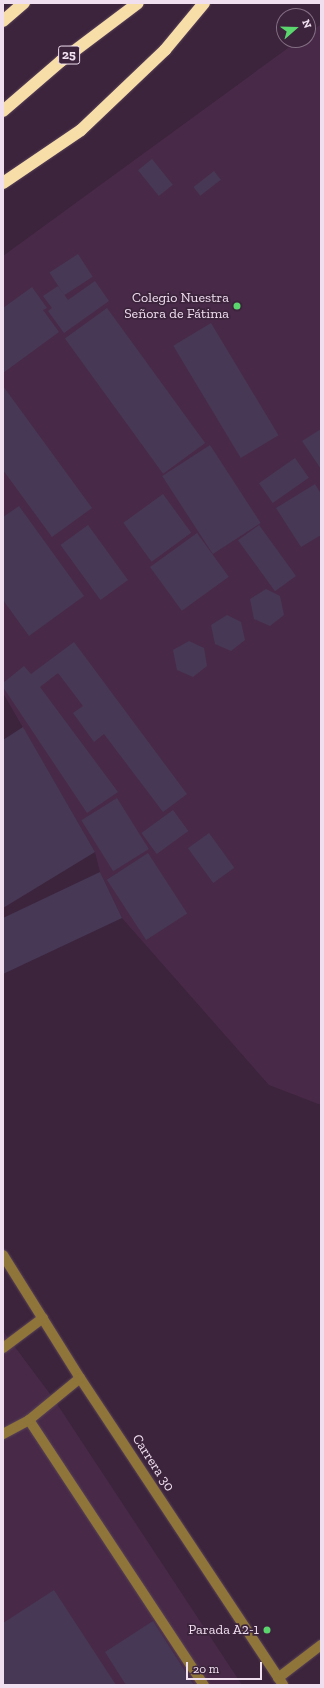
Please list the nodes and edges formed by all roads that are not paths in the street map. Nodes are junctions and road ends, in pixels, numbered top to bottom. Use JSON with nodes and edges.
{"nodes":[{"id":1,"x":24,"y":3,"type":"edge"},
{"id":2,"x":138,"y":3,"type":"edge"},
{"id":3,"x":204,"y":3,"type":"edge"},
{"id":4,"x":3,"y":21,"type":"edge"},
{"id":5,"x":3,"y":111,"type":"edge"},
{"id":6,"x":3,"y":183,"type":"edge"},
{"id":7,"x":3,"y":1255,"type":"edge"},
{"id":8,"x":43,"y":1318,"type":"junction"},
{"id":9,"x":3,"y":1348,"type":"edge"},
{"id":10,"x":80,"y":1378,"type":"junction"},
{"id":11,"x":29,"y":1420,"type":"junction"},
{"id":12,"x":3,"y":1434,"type":"edge"},
{"id":13,"x":321,"y":1645,"type":"edge"},
{"id":14,"x":280,"y":1681,"type":"edge"},
{"id":15,"x":204,"y":1685,"type":"edge"}],
"edges":[{"from":1,"to":4,"type":"highway"},
{"from":2,"to":5,"type":"highway","number":"25"},
{"from":3,"to":6,"type":"highway"},
{"from":7,"to":8,"type":"street","name":"Carrera 30"},
{"from":8,"to":9,"type":"street"},
{"from":8,"to":10,"type":"street","name":"Carrera 30"},
{"from":10,"to":11,"type":"street"},
{"from":10,"to":14,"type":"street","name":"Carrera 30"},
{"from":11,"to":12,"type":"street"},
{"from":11,"to":15,"type":"street"},
{"from":13,"to":14,"type":"street"}]}
